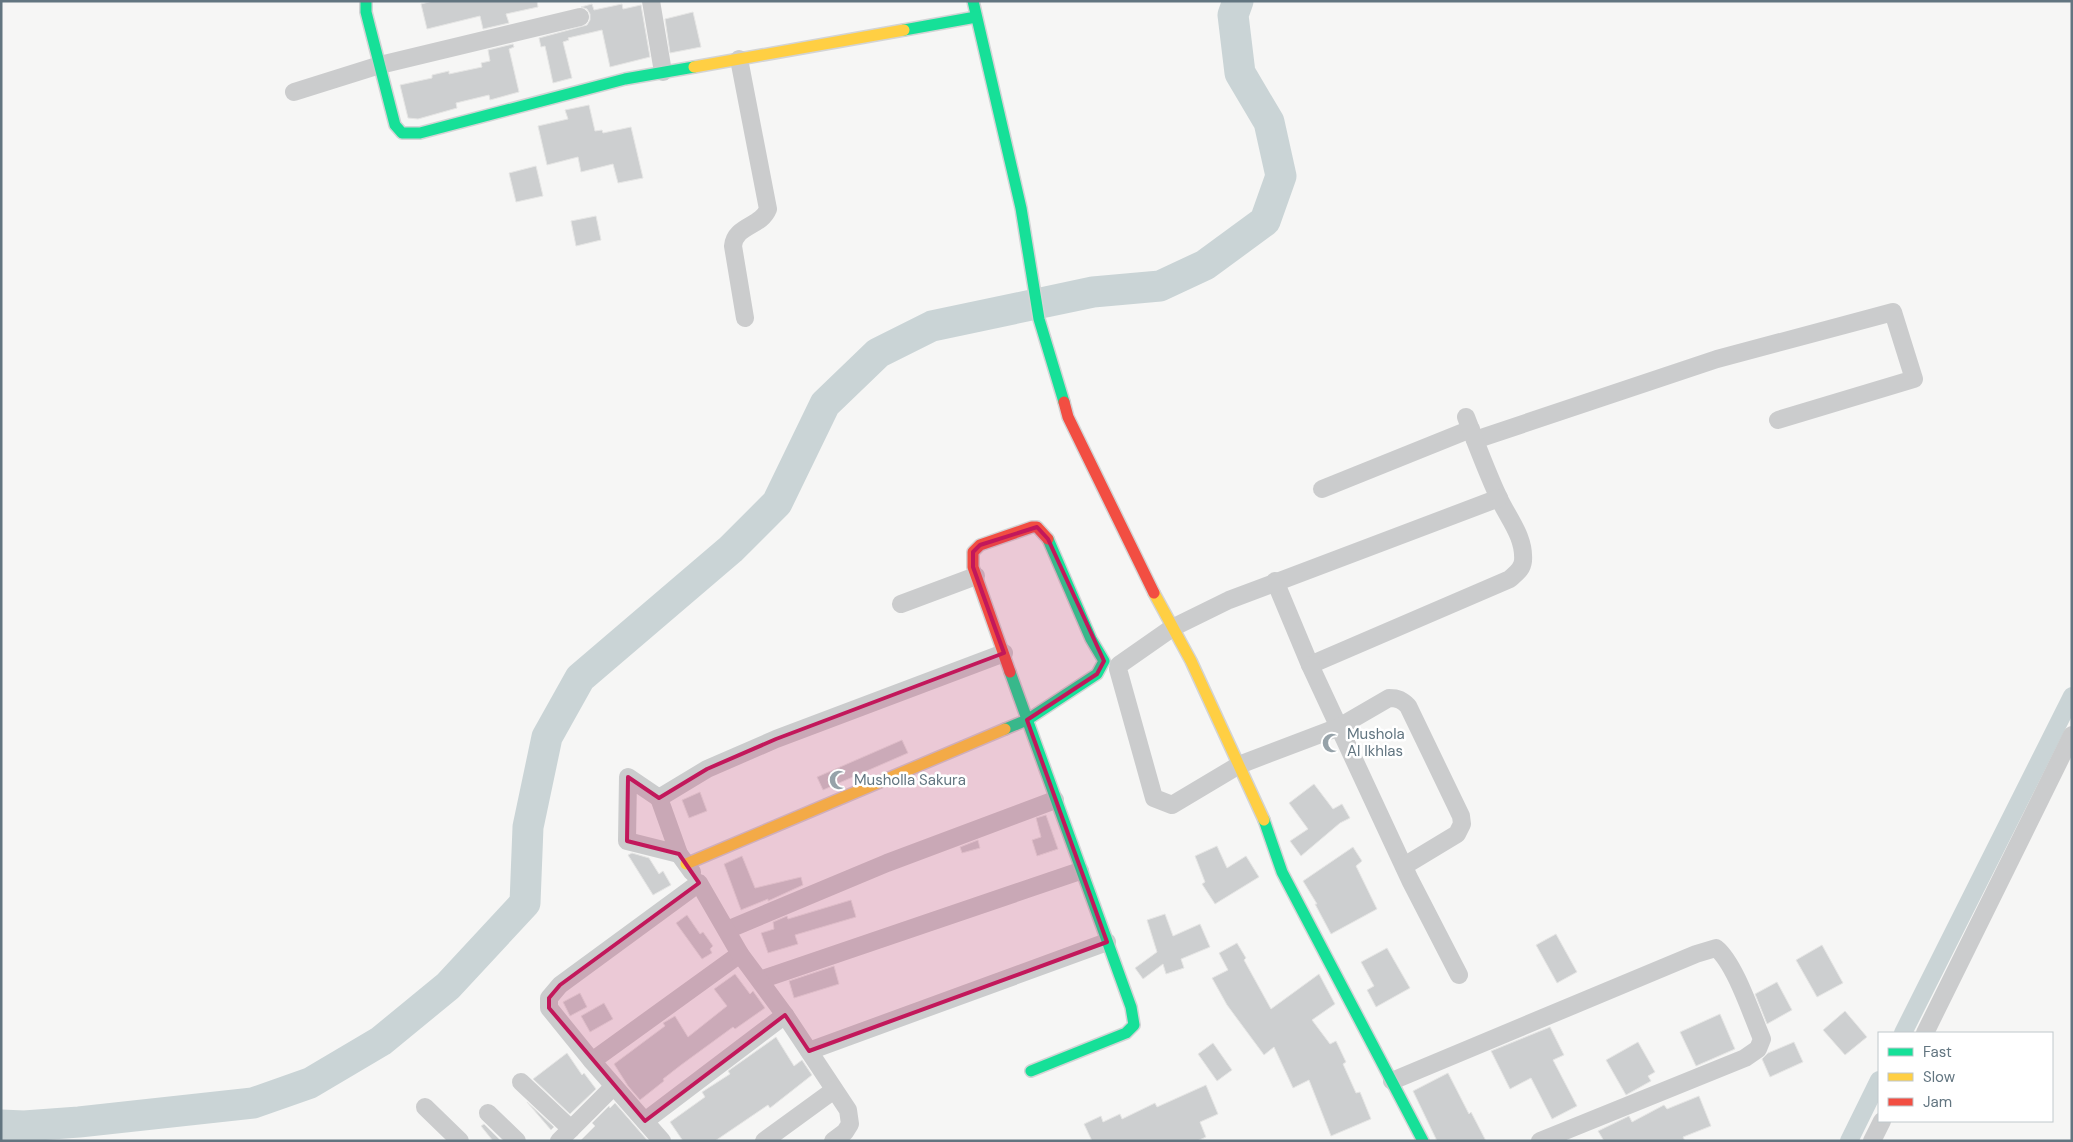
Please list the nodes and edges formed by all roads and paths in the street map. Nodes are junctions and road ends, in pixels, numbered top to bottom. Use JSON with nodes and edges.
{"nodes":[{"id":1,"x":366,"y":1,"type":"edge"},
{"id":2,"x":651,"y":1,"type":"edge"},
{"id":3,"x":973,"y":1,"type":"edge"},
{"id":4,"x":580,"y":17,"type":"dead end"},
{"id":5,"x":976,"y":17,"type":"junction"},
{"id":6,"x":739,"y":59,"type":"junction"},
{"id":7,"x":380,"y":65,"type":"junction"},
{"id":8,"x":663,"y":72,"type":"junction"},
{"id":9,"x":294,"y":92,"type":"dead end"},
{"id":10,"x":745,"y":318,"type":"dead end"},
{"id":11,"x":1778,"y":420,"type":"dead end"},
{"id":12,"x":1471,"y":429,"type":"junction"},
{"id":13,"x":1322,"y":489,"type":"dead end"},
{"id":14,"x":1499,"y":498,"type":"junction"},
{"id":15,"x":976,"y":576,"type":"junction"},
{"id":16,"x":1275,"y":581,"type":"junction"},
{"id":17,"x":901,"y":604,"type":"dead end"},
{"id":18,"x":1172,"y":628,"type":"junction"},
{"id":19,"x":1004,"y":654,"type":"junction"},
{"id":20,"x":1310,"y":665,"type":"junction"},
{"id":21,"x":1027,"y":720,"type":"junction"},
{"id":22,"x":1339,"y":727,"type":"junction"},
{"id":23,"x":2072,"y":735,"type":"edge"},
{"id":24,"x":1239,"y":765,"type":"junction"},
{"id":25,"x":659,"y":798,"type":"junction"},
{"id":26,"x":1055,"y":800,"type":"junction"},
{"id":27,"x":683,"y":859,"type":"junction"},
{"id":28,"x":1404,"y":866,"type":"junction"},
{"id":29,"x":1080,"y":871,"type":"junction"},
{"id":30,"x":699,"y":883,"type":"junction"},
{"id":31,"x":726,"y":930,"type":"junction"},
{"id":32,"x":1107,"y":942,"type":"junction"},
{"id":33,"x":740,"y":954,"type":"junction"},
{"id":34,"x":1459,"y":975,"type":"dead end"},
{"id":35,"x":760,"y":980,"type":"junction"},
{"id":36,"x":786,"y":1015,"type":"junction"},
{"id":37,"x":1925,"y":1032,"type":"edge"},
{"id":38,"x":809,"y":1051,"type":"junction"},
{"id":39,"x":592,"y":1061,"type":"junction"},
{"id":40,"x":1031,"y":1071,"type":"dead end"},
{"id":41,"x":1392,"y":1081,"type":"junction"},
{"id":42,"x":521,"y":1082,"type":"dead end"},
{"id":43,"x":614,"y":1086,"type":"junction"},
{"id":44,"x":834,"y":1090,"type":"junction"},
{"id":45,"x":425,"y":1107,"type":"dead end"},
{"id":46,"x":488,"y":1113,"type":"dead end"},
{"id":47,"x":645,"y":1121,"type":"junction"},
{"id":48,"x":1882,"y":1122,"type":"edge"},
{"id":49,"x":565,"y":1135,"type":"edge"},
{"id":50,"x":460,"y":1141,"type":"edge"},
{"id":51,"x":518,"y":1141,"type":"edge"},
{"id":52,"x":662,"y":1141,"type":"edge"},
{"id":53,"x":764,"y":1141,"type":"edge"},
{"id":54,"x":833,"y":1141,"type":"edge"},
{"id":55,"x":1423,"y":1141,"type":"edge"},
{"id":56,"x":1540,"y":1141,"type":"edge"},
{"id":57,"x":1872,"y":1141,"type":"edge"}],
"edges":[{"from":1,"to":7,"type":"street"},
{"from":2,"to":8,"type":"street"},
{"from":3,"to":5,"type":"street"},
{"from":4,"to":7,"type":"street"},
{"from":5,"to":6,"type":"street"},
{"from":5,"to":18,"type":"street"},
{"from":6,"to":8,"type":"street"},
{"from":6,"to":10,"type":"street"},
{"from":7,"to":8,"type":"street"},
{"from":7,"to":9,"type":"street"},
{"from":11,"to":12,"type":"street"},
{"from":12,"to":13,"type":"street"},
{"from":12,"to":14,"type":"street"},
{"from":14,"to":16,"type":"street"},
{"from":14,"to":20,"type":"street"},
{"from":15,"to":17,"type":"street"},
{"from":15,"to":19,"type":"street"},
{"from":15,"to":21,"type":"street"},
{"from":16,"to":18,"type":"street"},
{"from":16,"to":20,"type":"street"},
{"from":18,"to":24,"type":"street"},
{"from":18,"to":24,"type":"street"},
{"from":19,"to":21,"type":"street"},
{"from":19,"to":25,"type":"street"},
{"from":20,"to":22,"type":"street"},
{"from":21,"to":26,"type":"street"},
{"from":21,"to":27,"type":"street"},
{"from":22,"to":24,"type":"street"},
{"from":22,"to":28,"type":"street"},
{"from":22,"to":28,"type":"street"},
{"from":23,"to":37,"type":"street"},
{"from":24,"to":41,"type":"street"},
{"from":25,"to":27,"type":"street"},
{"from":25,"to":27,"type":"street"},
{"from":26,"to":29,"type":"street"},
{"from":26,"to":31,"type":"street"},
{"from":27,"to":30,"type":"street"},
{"from":28,"to":34,"type":"street"},
{"from":29,"to":32,"type":"street"},
{"from":29,"to":35,"type":"street"},
{"from":30,"to":31,"type":"street"},
{"from":30,"to":39,"type":"street"},
{"from":31,"to":33,"type":"street"},
{"from":32,"to":38,"type":"street"},
{"from":32,"to":40,"type":"street"},
{"from":33,"to":35,"type":"street"},
{"from":33,"to":39,"type":"street"},
{"from":35,"to":36,"type":"street"},
{"from":36,"to":38,"type":"street"},
{"from":36,"to":47,"type":"street"},
{"from":38,"to":44,"type":"street"},
{"from":39,"to":43,"type":"street"},
{"from":41,"to":55,"type":"street"},
{"from":41,"to":56,"type":"street"},
{"from":42,"to":49,"type":"street"},
{"from":43,"to":47,"type":"street"},
{"from":43,"to":49,"type":"street"},
{"from":44,"to":53,"type":"street"},
{"from":44,"to":54,"type":"street"},
{"from":45,"to":50,"type":"street"},
{"from":46,"to":51,"type":"street"},
{"from":47,"to":52,"type":"street"},
{"from":48,"to":57,"type":"street"}]}
